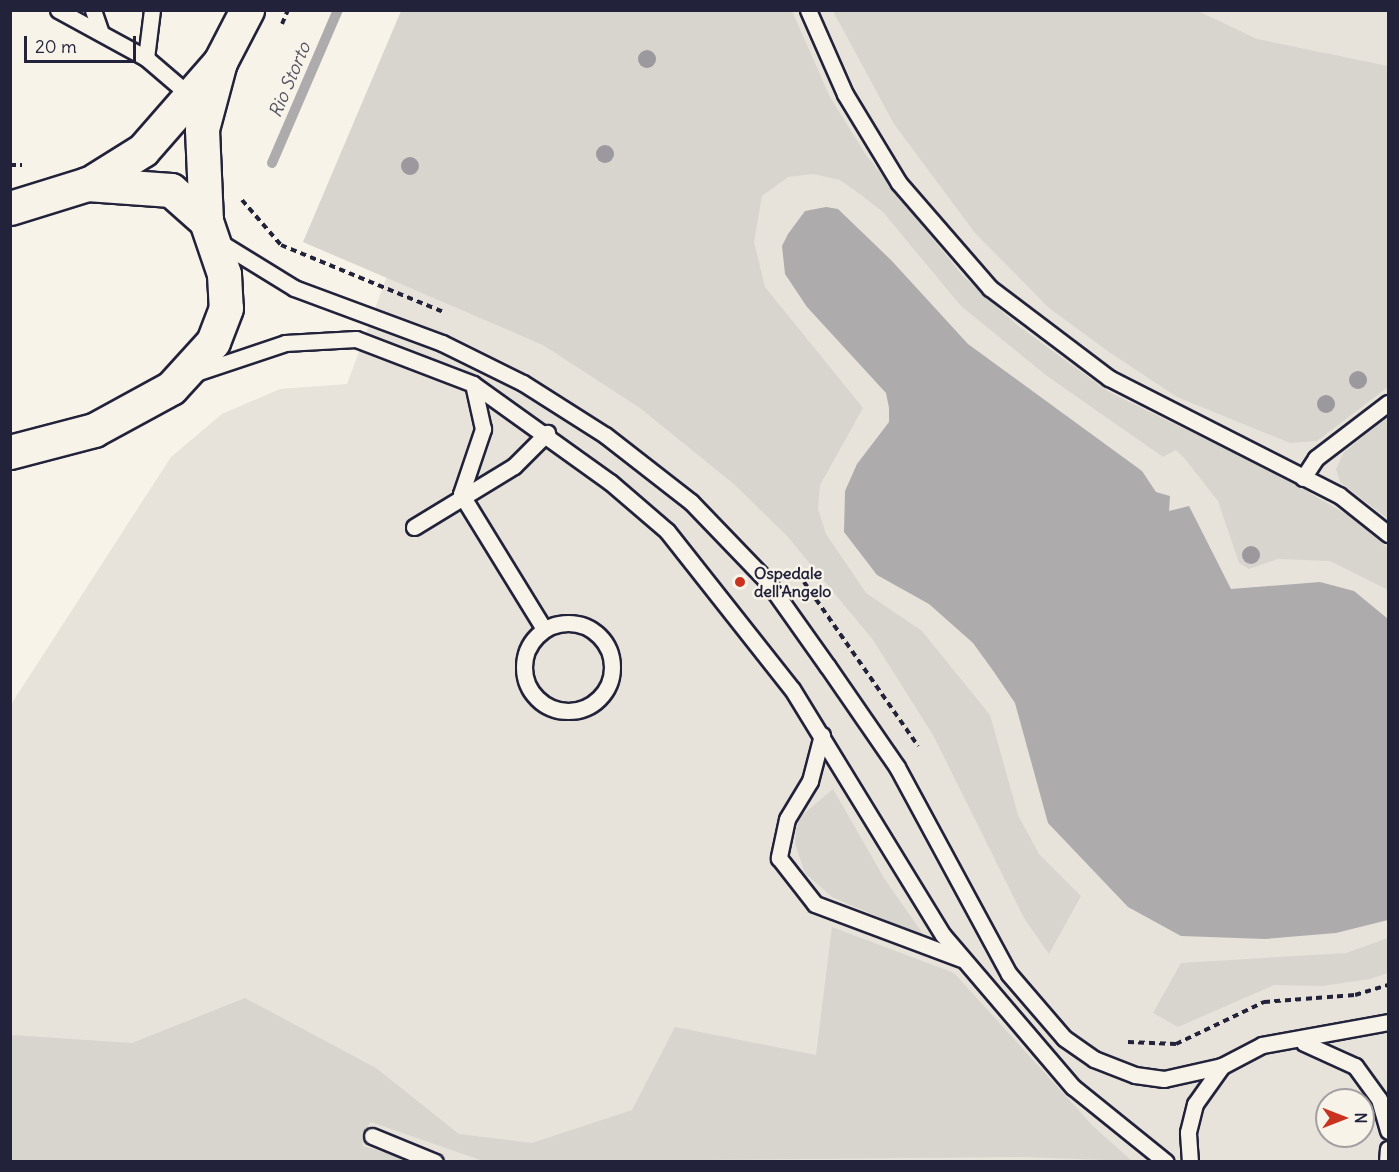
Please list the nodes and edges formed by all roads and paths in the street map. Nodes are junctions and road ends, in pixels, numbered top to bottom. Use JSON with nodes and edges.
{"nodes":[{"id":1,"x":93,"y":10,"type":"edge"},
{"id":2,"x":152,"y":10,"type":"edge"},
{"id":3,"x":247,"y":10,"type":"edge"},
{"id":4,"x":288,"y":10,"type":"edge"},
{"id":5,"x":807,"y":10,"type":"edge"},
{"id":6,"x":61,"y":11,"type":"edge"},
{"id":7,"x":280,"y":27,"type":"dead end"},
{"id":8,"x":101,"y":33,"type":"junction"},
{"id":9,"x":147,"y":58,"type":"junction"},
{"id":10,"x":220,"y":62,"type":"junction"},
{"id":11,"x":188,"y":94,"type":"junction"},
{"id":12,"x":87,"y":184,"type":"junction"},
{"id":13,"x":236,"y":188,"type":"dead end"},
{"id":14,"x":20,"y":198,"type":"edge"},
{"id":15,"x":209,"y":230,"type":"junction"},
{"id":16,"x":281,"y":245,"type":"dead end"},
{"id":17,"x":188,"y":376,"type":"junction"},
{"id":18,"x":473,"y":384,"type":"junction"},
{"id":19,"x":1389,"y":403,"type":"edge"},
{"id":20,"x":547,"y":433,"type":"junction"},
{"id":21,"x":11,"y":451,"type":"edge"},
{"id":22,"x":1304,"y":478,"type":"junction"},
{"id":23,"x":461,"y":494,"type":"junction"},
{"id":24,"x":414,"y":527,"type":"dead end"},
{"id":25,"x":1389,"y":534,"type":"edge"},
{"id":26,"x":544,"y":629,"type":"junction"},
{"id":27,"x":822,"y":735,"type":"junction"},
{"id":28,"x":964,"y":960,"type":"junction"},
{"id":29,"x":1389,"y":1022,"type":"edge"},
{"id":30,"x":1292,"y":1041,"type":"junction"},
{"id":31,"x":1222,"y":1066,"type":"junction"},
{"id":32,"x":1388,"y":1122,"type":"edge"},
{"id":33,"x":372,"y":1136,"type":"dead end"},
{"id":34,"x":1389,"y":1149,"type":"edge"},
{"id":35,"x":435,"y":1161,"type":"edge"},
{"id":36,"x":1166,"y":1161,"type":"edge"},
{"id":37,"x":1190,"y":1161,"type":"edge"},
{"id":38,"x":1387,"y":1161,"type":"edge"}],
"edges":[{"from":1,"to":8,"type":"lane"},
{"from":2,"to":9,"type":"lane"},
{"from":3,"to":10,"type":"main road"},
{"from":4,"to":7,"type":"path"},
{"from":5,"to":22,"type":"lane"},
{"from":6,"to":8,"type":"lane"},
{"from":8,"to":9,"type":"lane"},
{"from":9,"to":11,"type":"lane"},
{"from":10,"to":11,"type":"main road"},
{"from":10,"to":15,"type":"main road"},
{"from":11,"to":12,"type":"main road"},
{"from":12,"to":14,"type":"main road"},
{"from":12,"to":15,"type":"main road"},
{"from":13,"to":16,"type":"path"},
{"from":15,"to":17,"type":"main road"},
{"from":15,"to":31,"type":"lane"},
{"from":17,"to":18,"type":"lane"},
{"from":17,"to":21,"type":"main road"},
{"from":18,"to":20,"type":"lane"},
{"from":18,"to":23,"type":"lane"},
{"from":19,"to":22,"type":"lane"},
{"from":20,"to":23,"type":"lane"},
{"from":20,"to":27,"type":"lane"},
{"from":22,"to":25,"type":"lane"},
{"from":23,"to":24,"type":"lane"},
{"from":23,"to":26,"type":"lane"},
{"from":26,"to":26,"type":"lane"},
{"from":27,"to":28,"type":"lane"},
{"from":27,"to":28,"type":"lane"},
{"from":28,"to":36,"type":"lane"},
{"from":29,"to":30,"type":"lane"},
{"from":30,"to":31,"type":"lane"},
{"from":30,"to":32,"type":"lane"},
{"from":31,"to":37,"type":"lane"},
{"from":33,"to":35,"type":"lane"},
{"from":34,"to":38,"type":"lane"}]}
